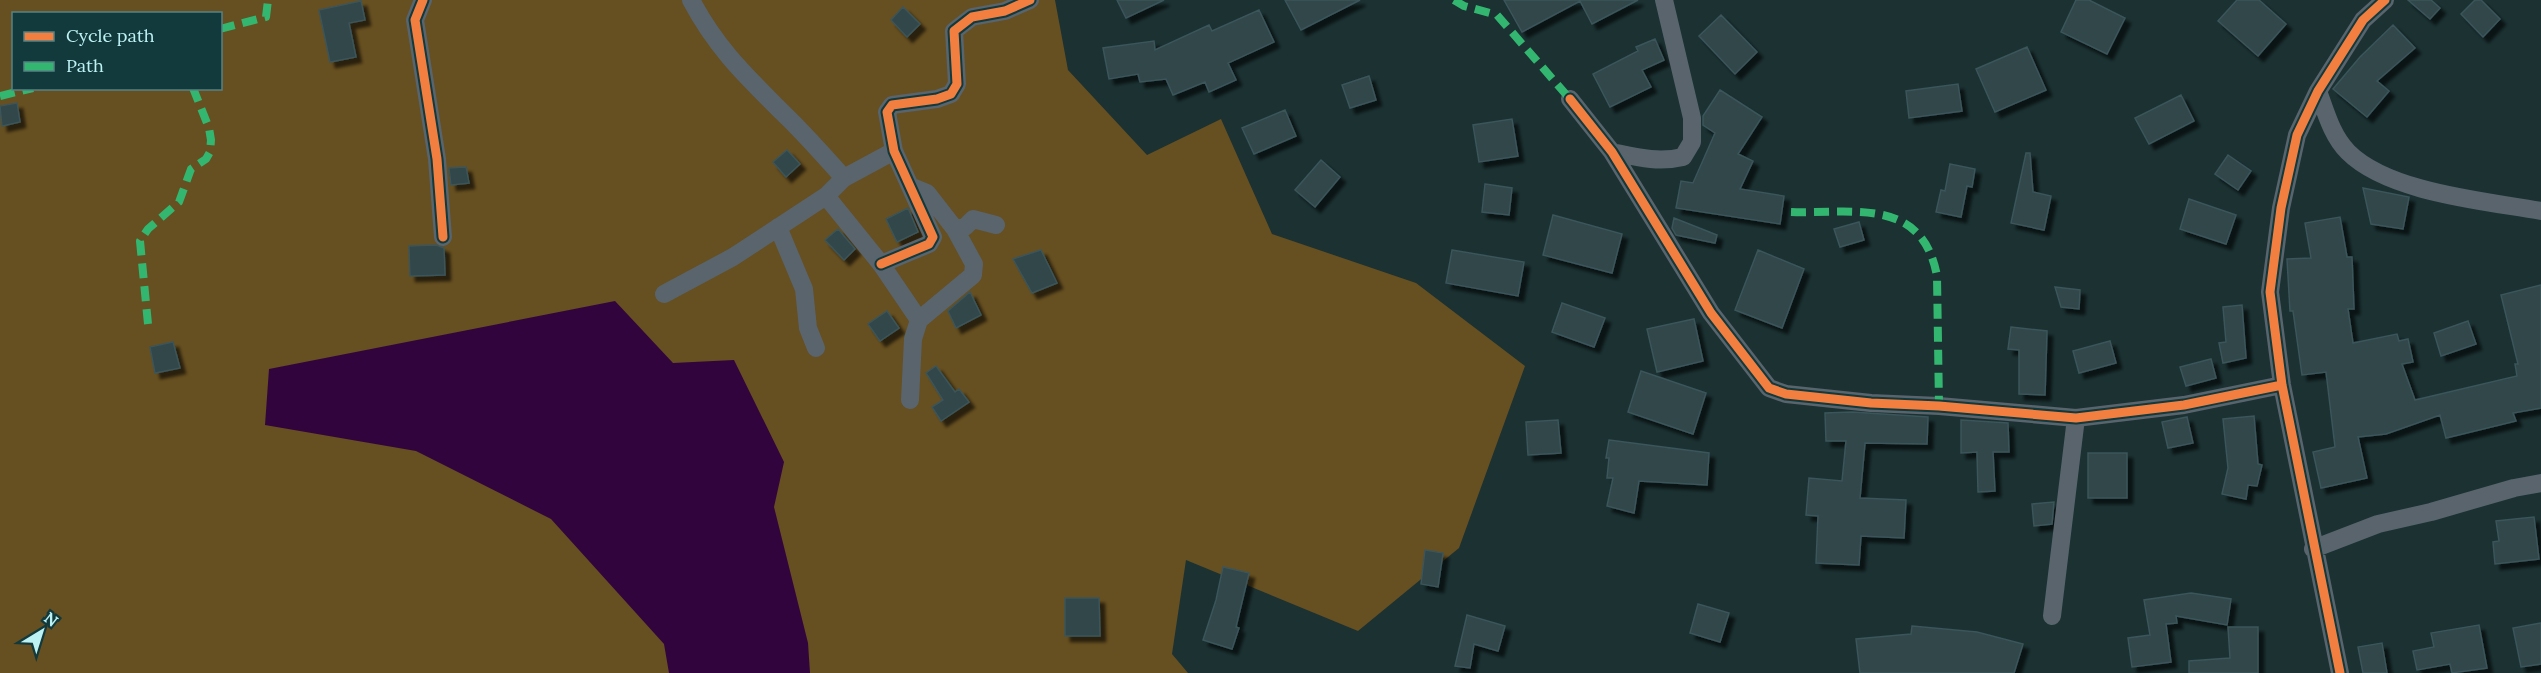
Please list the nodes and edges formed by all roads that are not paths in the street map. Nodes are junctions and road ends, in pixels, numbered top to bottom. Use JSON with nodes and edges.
{"nodes":[{"id":1,"x":423,"y":0,"type":"edge"},
{"id":2,"x":691,"y":0,"type":"edge"},
{"id":3,"x":1030,"y":0,"type":"edge"},
{"id":4,"x":1664,"y":0,"type":"edge"},
{"id":5,"x":2385,"y":0,"type":"edge"},
{"id":6,"x":2318,"y":91,"type":"junction"},
{"id":7,"x":1570,"y":99,"type":"dead end"},
{"id":8,"x":894,"y":151,"type":"junction"},
{"id":9,"x":1612,"y":152,"type":"junction"},
{"id":10,"x":844,"y":178,"type":"junction"},
{"id":11,"x":910,"y":186,"type":"junction"},
{"id":12,"x":826,"y":196,"type":"junction"},
{"id":13,"x":2541,"y":211,"type":"edge"},
{"id":14,"x":996,"y":225,"type":"dead end"},
{"id":15,"x":778,"y":227,"type":"junction"},
{"id":16,"x":955,"y":229,"type":"junction"},
{"id":17,"x":443,"y":237,"type":"dead end"},
{"id":18,"x":881,"y":264,"type":"junction"},
{"id":19,"x":664,"y":294,"type":"dead end"},
{"id":20,"x":919,"y":320,"type":"junction"},
{"id":21,"x":816,"y":348,"type":"dead end"},
{"id":22,"x":2282,"y":385,"type":"junction"},
{"id":23,"x":910,"y":400,"type":"dead end"},
{"id":24,"x":2076,"y":418,"type":"junction"},
{"id":25,"x":2541,"y":483,"type":"edge"},
{"id":26,"x":2313,"y":549,"type":"junction"},
{"id":27,"x":2052,"y":616,"type":"dead end"},
{"id":28,"x":2340,"y":673,"type":"edge"}],
"edges":[{"from":1,"to":17,"type":"street"},
{"from":2,"to":10,"type":"street"},
{"from":3,"to":8,"type":"street"},
{"from":4,"to":9,"type":"street"},
{"from":5,"to":6,"type":"street"},
{"from":6,"to":13,"type":"street"},
{"from":6,"to":22,"type":"street"},
{"from":7,"to":9,"type":"street"},
{"from":8,"to":10,"type":"street"},
{"from":8,"to":11,"type":"street"},
{"from":9,"to":24,"type":"street"},
{"from":10,"to":12,"type":"street"},
{"from":11,"to":16,"type":"street"},
{"from":11,"to":18,"type":"street"},
{"from":12,"to":15,"type":"street"},
{"from":12,"to":18,"type":"street"},
{"from":14,"to":16,"type":"street"},
{"from":15,"to":19,"type":"street"},
{"from":15,"to":21,"type":"street"},
{"from":16,"to":20,"type":"street"},
{"from":18,"to":20,"type":"street"},
{"from":20,"to":23,"type":"street"},
{"from":22,"to":24,"type":"street"},
{"from":22,"to":26,"type":"street"},
{"from":24,"to":27,"type":"street"},
{"from":25,"to":26,"type":"street"},
{"from":26,"to":28,"type":"street"}]}
